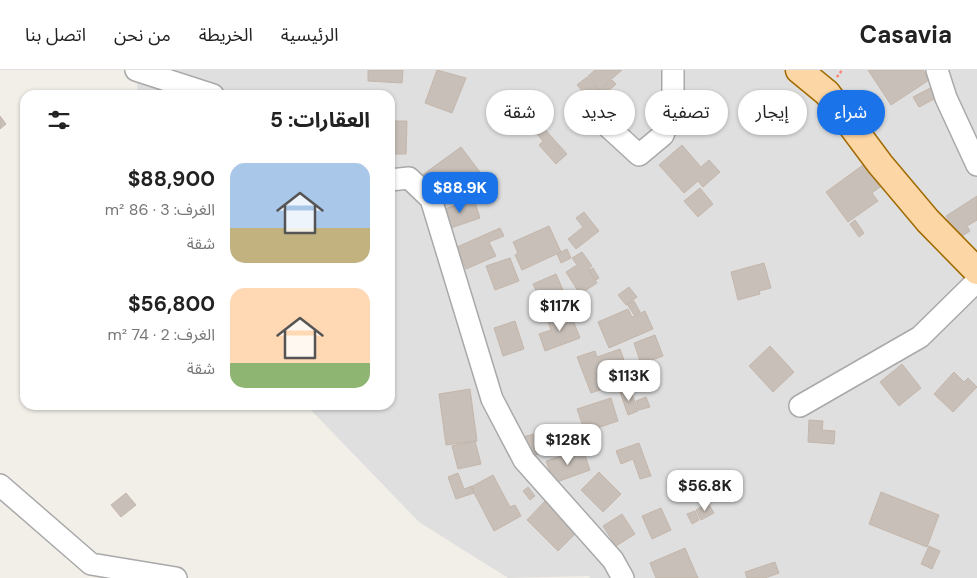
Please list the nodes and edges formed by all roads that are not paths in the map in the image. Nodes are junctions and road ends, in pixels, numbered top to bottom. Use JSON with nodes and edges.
{"nodes":[{"id":1,"x":136,"y":70,"type":"edge"},
{"id":2,"x":673,"y":70,"type":"edge"},
{"id":3,"x":799,"y":70,"type":"edge"},
{"id":4,"x":937,"y":70,"type":"edge"},
{"id":5,"x":198,"y":90,"type":"edge"},
{"id":6,"x":617,"y":135,"type":"edge"},
{"id":7,"x":977,"y":165,"type":"edge"},
{"id":8,"x":395,"y":180,"type":"edge"},
{"id":9,"x":977,"y":271,"type":"edge"},
{"id":10,"x":977,"y":280,"type":"edge"},
{"id":11,"x":800,"y":406,"type":"dead end"},
{"id":12,"x":0,"y":485,"type":"edge"},
{"id":13,"x":176,"y":578,"type":"edge"},
{"id":14,"x":623,"y":578,"type":"edge"}],
"edges":[{"from":1,"to":5,"type":"street"},
{"from":2,"to":6,"type":"street"},
{"from":3,"to":9,"type":"main road"},
{"from":4,"to":7,"type":"street"},
{"from":8,"to":14,"type":"street"},
{"from":10,"to":11,"type":"street"},
{"from":12,"to":13,"type":"street"}]}
